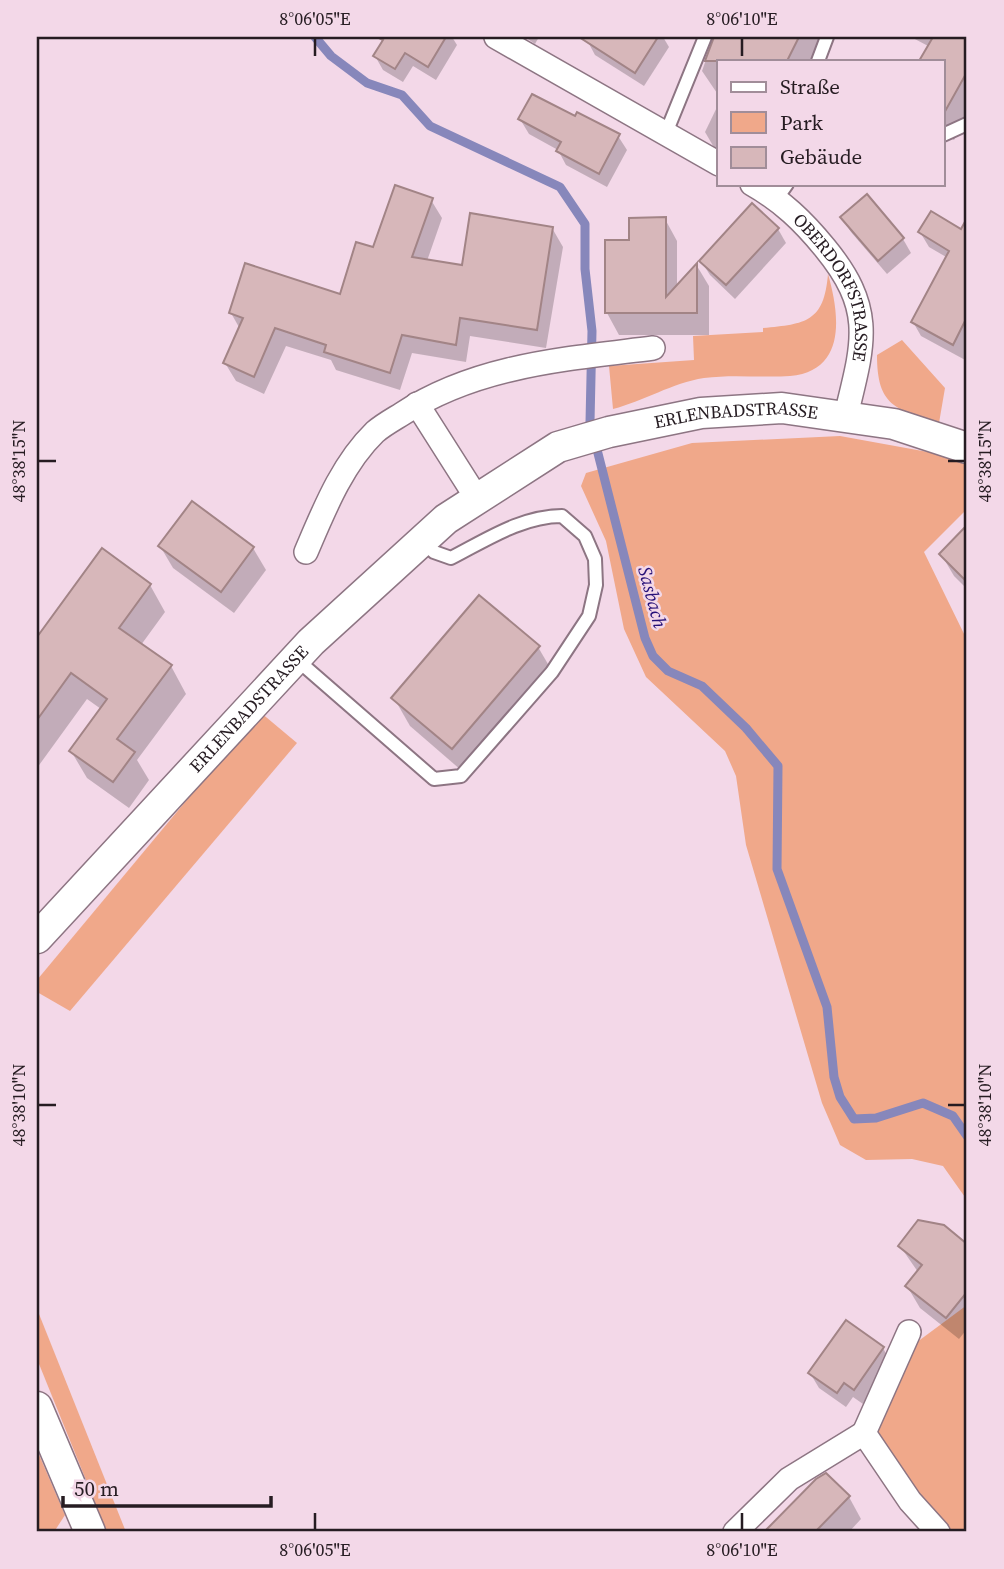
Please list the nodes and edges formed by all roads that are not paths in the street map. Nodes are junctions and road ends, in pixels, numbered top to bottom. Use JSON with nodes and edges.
{"nodes":[{"id":1,"x":496,"y":37,"type":"edge"},
{"id":2,"x":705,"y":37,"type":"edge"},
{"id":3,"x":827,"y":37,"type":"edge"},
{"id":4,"x":818,"y":60,"type":"edge"},
{"id":5,"x":967,"y":124,"type":"edge"},
{"id":6,"x":666,"y":133,"type":"junction"},
{"id":7,"x":944,"y":135,"type":"edge"},
{"id":8,"x":717,"y":163,"type":"edge"},
{"id":9,"x":761,"y":186,"type":"edge"},
{"id":10,"x":782,"y":191,"type":"edge"},
{"id":11,"x":653,"y":348,"type":"dead end"},
{"id":12,"x":417,"y":404,"type":"junction"},
{"id":13,"x":846,"y":415,"type":"junction"},
{"id":14,"x":967,"y":449,"type":"edge"},
{"id":15,"x":478,"y":500,"type":"junction"},
{"id":16,"x":422,"y":540,"type":"junction"},
{"id":17,"x":306,"y":551,"type":"dead end"},
{"id":18,"x":295,"y":658,"type":"junction"},
{"id":19,"x":37,"y":938,"type":"edge"},
{"id":20,"x":909,"y":1332,"type":"dead end"},
{"id":21,"x":37,"y":1407,"type":"edge"},
{"id":22,"x":864,"y":1433,"type":"junction"},
{"id":23,"x":90,"y":1532,"type":"edge"},
{"id":24,"x":734,"y":1532,"type":"edge"},
{"id":25,"x":938,"y":1532,"type":"edge"}],
"edges":[{"from":1,"to":6,"type":"street"},
{"from":2,"to":6,"type":"lane"},
{"from":3,"to":4,"type":"lane"},
{"from":5,"to":7,"type":"lane"},
{"from":6,"to":8,"type":"street"},
{"from":9,"to":10,"type":"street","name":"OBERDORFSTRASSE"},
{"from":10,"to":13,"type":"street","name":"OBERDORFSTRASSE"},
{"from":11,"to":12,"type":"street"},
{"from":12,"to":15,"type":"street"},
{"from":12,"to":17,"type":"street"},
{"from":13,"to":14,"type":"street","name":"ERLENBADSTRASSE"},
{"from":13,"to":15,"type":"street","name":"ERLENBADSTRASSE"},
{"from":15,"to":16,"type":"street","name":"ERLENBADSTRASSE"},
{"from":16,"to":18,"type":"street","name":"ERLENBADSTRASSE"},
{"from":16,"to":18,"type":"lane"},
{"from":18,"to":19,"type":"street","name":"ERLENBADSTRASSE"},
{"from":20,"to":22,"type":"street"},
{"from":21,"to":23,"type":"street"},
{"from":22,"to":24,"type":"street"},
{"from":22,"to":25,"type":"street"}]}
